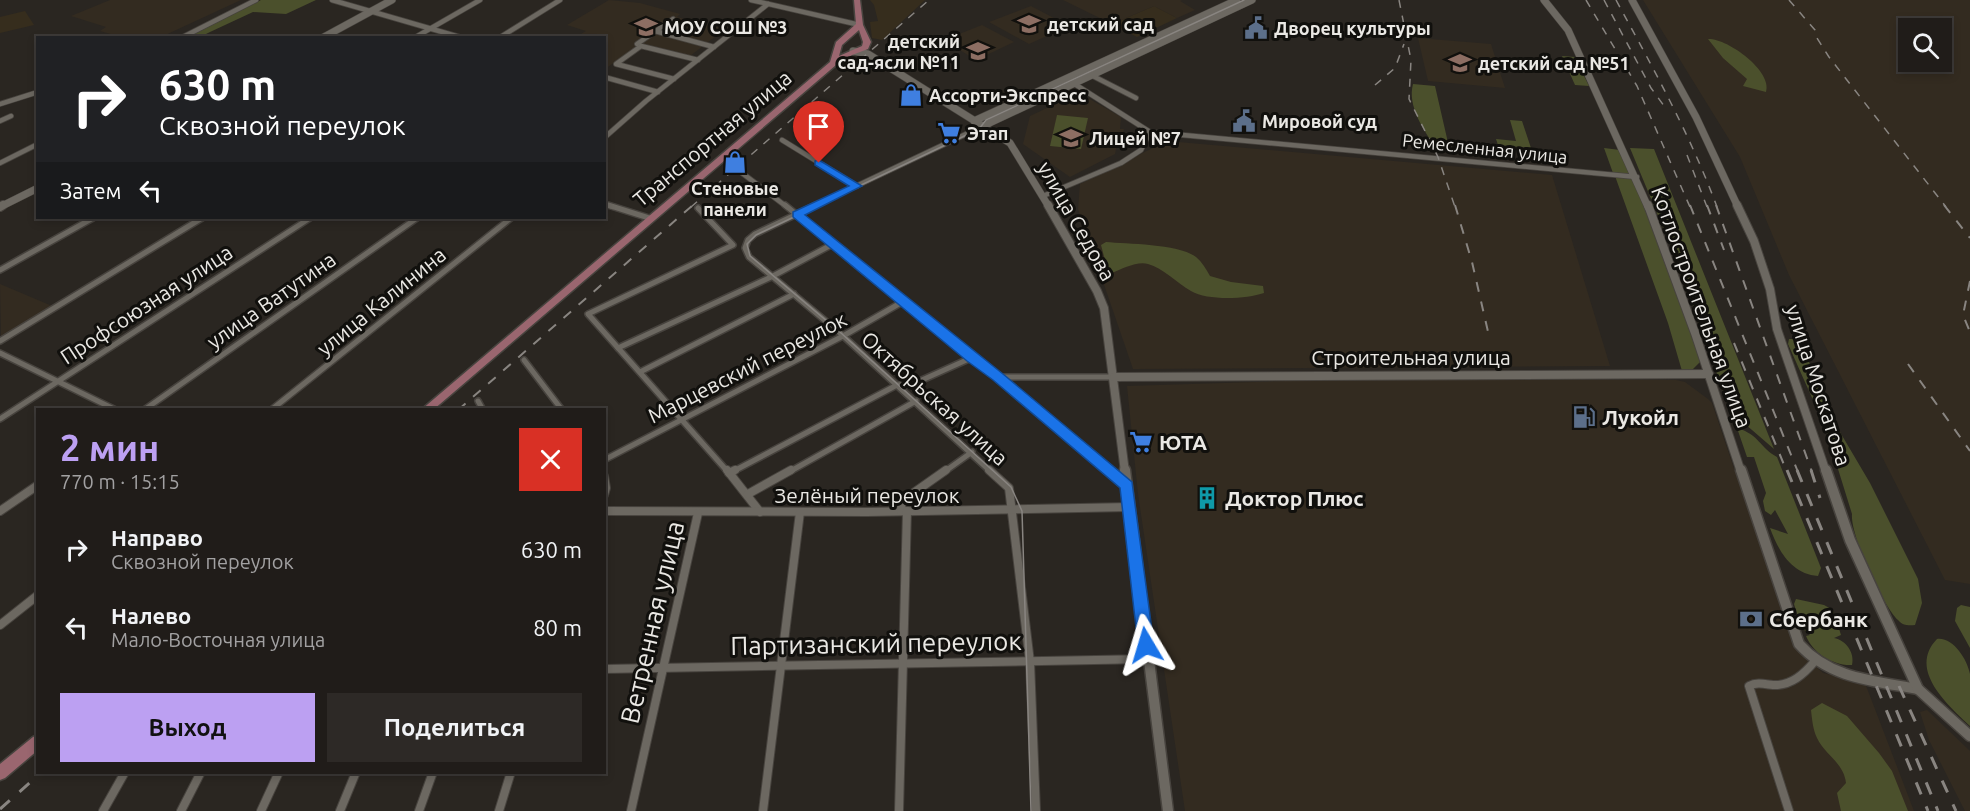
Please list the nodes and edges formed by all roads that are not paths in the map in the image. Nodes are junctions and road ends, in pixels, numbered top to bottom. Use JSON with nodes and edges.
{"nodes":[{"id":1,"x":256,"y":0,"type":"edge"},
{"id":2,"x":332,"y":0,"type":"edge"},
{"id":3,"x":392,"y":0,"type":"edge"},
{"id":4,"x":480,"y":0,"type":"edge"},
{"id":5,"x":560,"y":0,"type":"edge"},
{"id":6,"x":751,"y":0,"type":"edge"},
{"id":7,"x":785,"y":0,"type":"edge"},
{"id":8,"x":857,"y":0,"type":"edge"},
{"id":9,"x":1237,"y":0,"type":"edge"},
{"id":10,"x":1252,"y":0,"type":"edge"},
{"id":11,"x":1544,"y":0,"type":"edge"},
{"id":12,"x":1632,"y":0,"type":"edge"},
{"id":13,"x":768,"y":4,"type":"junction"},
{"id":14,"x":777,"y":6,"type":"junction"},
{"id":15,"x":371,"y":11,"type":"junction"},
{"id":16,"x":673,"y":19,"type":"dead end"},
{"id":17,"x":860,"y":25,"type":"junction"},
{"id":18,"x":429,"y":29,"type":"junction"},
{"id":19,"x":655,"y":31,"type":"junction"},
{"id":20,"x":184,"y":36,"type":"edge"},
{"id":21,"x":326,"y":36,"type":"edge"},
{"id":22,"x":417,"y":36,"type":"edge"},
{"id":23,"x":455,"y":36,"type":"edge"},
{"id":24,"x":502,"y":36,"type":"edge"},
{"id":25,"x":841,"y":42,"type":"junction"},
{"id":26,"x":637,"y":44,"type":"dead end"},
{"id":27,"x":867,"y":44,"type":"junction"},
{"id":28,"x":714,"y":47,"type":"junction"},
{"id":29,"x":853,"y":51,"type":"junction"},
{"id":30,"x":868,"y":54,"type":"junction"},
{"id":31,"x":698,"y":60,"type":"junction"},
{"id":32,"x":833,"y":63,"type":"junction"},
{"id":33,"x":1091,"y":75,"type":"junction"},
{"id":34,"x":606,"y":78,"type":"edge"},
{"id":35,"x":674,"y":79,"type":"junction"},
{"id":36,"x":1072,"y":83,"type":"junction"},
{"id":37,"x":658,"y":92,"type":"junction"},
{"id":38,"x":36,"y":93,"type":"edge"},
{"id":39,"x":1136,"y":98,"type":"dead end"},
{"id":40,"x":0,"y":104,"type":"edge"},
{"id":41,"x":11,"y":116,"type":"dead end"},
{"id":42,"x":0,"y":121,"type":"edge"},
{"id":43,"x":974,"y":121,"type":"junction"},
{"id":44,"x":983,"y":126,"type":"junction"},
{"id":45,"x":1150,"y":132,"type":"junction"},
{"id":46,"x":606,"y":136,"type":"edge"},
{"id":47,"x":782,"y":140,"type":"dead end"},
{"id":48,"x":36,"y":145,"type":"edge"},
{"id":49,"x":0,"y":163,"type":"edge"},
{"id":50,"x":742,"y":173,"type":"dead end"},
{"id":51,"x":1637,"y":177,"type":"junction"},
{"id":52,"x":857,"y":186,"type":"junction"},
{"id":53,"x":36,"y":189,"type":"edge"},
{"id":54,"x":1043,"y":196,"type":"junction"},
{"id":55,"x":606,"y":205,"type":"edge"},
{"id":56,"x":0,"y":207,"type":"edge"},
{"id":57,"x":698,"y":208,"type":"dead end"},
{"id":58,"x":797,"y":214,"type":"junction"},
{"id":59,"x":649,"y":218,"type":"junction"},
{"id":60,"x":91,"y":219,"type":"edge"},
{"id":61,"x":200,"y":219,"type":"edge"},
{"id":62,"x":308,"y":219,"type":"edge"},
{"id":63,"x":414,"y":219,"type":"edge"},
{"id":64,"x":510,"y":219,"type":"edge"},
{"id":65,"x":833,"y":244,"type":"junction"},
{"id":66,"x":0,"y":270,"type":"edge"},
{"id":67,"x":772,"y":276,"type":"junction"},
{"id":68,"x":794,"y":294,"type":"junction"},
{"id":69,"x":904,"y":300,"type":"junction"},
{"id":70,"x":843,"y":336,"type":"junction"},
{"id":71,"x":0,"y":341,"type":"edge"},
{"id":72,"x":618,"y":348,"type":"junction"},
{"id":73,"x":0,"y":354,"type":"edge"},
{"id":74,"x":972,"y":358,"type":"junction"},
{"id":75,"x":524,"y":360,"type":"dead end"},
{"id":76,"x":639,"y":372,"type":"junction"},
{"id":77,"x":1709,"y":374,"type":"junction"},
{"id":78,"x":998,"y":377,"type":"junction"},
{"id":79,"x":1114,"y":377,"type":"junction"},
{"id":80,"x":58,"y":381,"type":"junction"},
{"id":81,"x":897,"y":386,"type":"junction"},
{"id":82,"x":478,"y":401,"type":"dead end"},
{"id":83,"x":916,"y":401,"type":"junction"},
{"id":84,"x":112,"y":408,"type":"edge"},
{"id":85,"x":147,"y":408,"type":"edge"},
{"id":86,"x":274,"y":408,"type":"edge"},
{"id":87,"x":428,"y":408,"type":"edge"},
{"id":88,"x":482,"y":408,"type":"edge"},
{"id":89,"x":560,"y":408,"type":"edge"},
{"id":90,"x":0,"y":419,"type":"edge"},
{"id":91,"x":681,"y":419,"type":"junction"},
{"id":92,"x":972,"y":452,"type":"junction"},
{"id":93,"x":606,"y":459,"type":"edge"},
{"id":94,"x":729,"y":473,"type":"junction"},
{"id":95,"x":36,"y":486,"type":"edge"},
{"id":96,"x":1127,"y":486,"type":"junction"},
{"id":97,"x":748,"y":494,"type":"junction"},
{"id":98,"x":1130,"y":507,"type":"junction"},
{"id":99,"x":0,"y":511,"type":"edge"},
{"id":100,"x":606,"y":511,"type":"edge"},
{"id":101,"x":904,"y":511,"type":"junction"},
{"id":102,"x":1012,"y":511,"type":"junction"},
{"id":103,"x":760,"y":512,"type":"junction"},
{"id":104,"x":800,"y":512,"type":"junction"},
{"id":105,"x":698,"y":513,"type":"junction"},
{"id":106,"x":36,"y":597,"type":"edge"},
{"id":107,"x":0,"y":625,"type":"edge"},
{"id":108,"x":1148,"y":659,"type":"junction"},
{"id":109,"x":1815,"y":661,"type":"junction"},
{"id":110,"x":1030,"y":662,"type":"junction"},
{"id":111,"x":904,"y":664,"type":"junction"},
{"id":112,"x":781,"y":666,"type":"junction"},
{"id":113,"x":664,"y":668,"type":"junction"},
{"id":114,"x":606,"y":669,"type":"edge"},
{"id":115,"x":1918,"y":689,"type":"junction"},
{"id":116,"x":1970,"y":736,"type":"edge"},
{"id":117,"x":36,"y":743,"type":"edge"},
{"id":118,"x":0,"y":773,"type":"edge"},
{"id":119,"x":124,"y":774,"type":"edge"},
{"id":120,"x":200,"y":774,"type":"edge"},
{"id":121,"x":278,"y":774,"type":"edge"},
{"id":122,"x":355,"y":774,"type":"edge"},
{"id":123,"x":432,"y":774,"type":"edge"},
{"id":124,"x":510,"y":774,"type":"edge"},
{"id":125,"x":103,"y":811,"type":"edge"},
{"id":126,"x":181,"y":811,"type":"edge"},
{"id":127,"x":261,"y":811,"type":"edge"},
{"id":128,"x":340,"y":811,"type":"edge"},
{"id":129,"x":419,"y":811,"type":"edge"},
{"id":130,"x":499,"y":811,"type":"edge"},
{"id":131,"x":631,"y":811,"type":"edge"},
{"id":132,"x":763,"y":811,"type":"edge"},
{"id":133,"x":899,"y":811,"type":"edge"},
{"id":134,"x":1036,"y":811,"type":"edge"},
{"id":135,"x":1168,"y":811,"type":"edge"},
{"id":136,"x":1789,"y":811,"type":"edge"}],
"edges":[{"from":1,"to":20,"type":"street"},
{"from":2,"to":15,"type":"street"},
{"from":3,"to":15,"type":"main road"},
{"from":4,"to":18,"type":"street"},
{"from":5,"to":24,"type":"street"},
{"from":6,"to":13,"type":"street"},
{"from":7,"to":14,"type":"street"},
{"from":8,"to":17,"type":"main road"},
{"from":9,"to":43,"type":"main road"},
{"from":10,"to":33,"type":"main road"},
{"from":11,"to":51,"type":"main road","name":"Котлостроительная улица"},
{"from":12,"to":115,"type":"main road","name":"улица Москатова"},
{"from":13,"to":14,"type":"street"},
{"from":13,"to":28,"type":"street"},
{"from":14,"to":17,"type":"street"},
{"from":15,"to":18,"type":"street"},
{"from":15,"to":21,"type":"main road"},
{"from":16,"to":19,"type":"street"},
{"from":17,"to":25,"type":"main road"},
{"from":17,"to":27,"type":"main road"},
{"from":18,"to":22,"type":"street"},
{"from":18,"to":23,"type":"street"},
{"from":19,"to":26,"type":"street"},
{"from":19,"to":28,"type":"street"},
{"from":25,"to":27,"type":"main road"},
{"from":25,"to":29,"type":"main road"},
{"from":25,"to":32,"type":"main road"},
{"from":27,"to":29,"type":"main road","name":"Транспортная улица"},
{"from":27,"to":30,"type":"main road"},
{"from":28,"to":31,"type":"street"},
{"from":29,"to":30,"type":"main road","name":"улица Седова"},
{"from":29,"to":32,"type":"main road","name":"Транспортная улица"},
{"from":30,"to":43,"type":"main road","name":"улица Седова"},
{"from":31,"to":35,"type":"street"},
{"from":31,"to":35,"type":"street"},
{"from":32,"to":59,"type":"main road","name":"Транспортная улица"},
{"from":33,"to":36,"type":"main road"},
{"from":33,"to":39,"type":"street"},
{"from":34,"to":37,"type":"street"},
{"from":35,"to":37,"type":"street"},
{"from":36,"to":44,"type":"main road"},
{"from":36,"to":45,"type":"street"},
{"from":37,"to":46,"type":"street"},
{"from":38,"to":40,"type":"street"},
{"from":41,"to":42,"type":"street"},
{"from":43,"to":44,"type":"main road","name":"улица Седова"},
{"from":44,"to":52,"type":"street"},
{"from":44,"to":54,"type":"main road","name":"улица Седова"},
{"from":45,"to":51,"type":"street","name":"Ремесленная улица"},
{"from":45,"to":54,"type":"street"},
{"from":47,"to":52,"type":"street"},
{"from":48,"to":49,"type":"street"},
{"from":50,"to":58,"type":"street"},
{"from":51,"to":77,"type":"main road","name":"Котлостроительная улица"},
{"from":52,"to":58,"type":"street"},
{"from":53,"to":56,"type":"main road"},
{"from":54,"to":79,"type":"main road","name":"улица Седова"},
{"from":55,"to":59,"type":"street"},
{"from":57,"to":72,"type":"street"},
{"from":58,"to":65,"type":"street"},
{"from":58,"to":67,"type":"street","name":"Октябрьская улица"},
{"from":59,"to":87,"type":"main road","name":"Транспортная улица"},
{"from":60,"to":66,"type":"street"},
{"from":61,"to":71,"type":"street"},
{"from":62,"to":80,"type":"street","name":"Профсоюзная улица"},
{"from":63,"to":85,"type":"street","name":"улица Ватутина"},
{"from":64,"to":86,"type":"street","name":"улица Калинина"},
{"from":65,"to":67,"type":"street"},
{"from":65,"to":69,"type":"street"},
{"from":67,"to":68,"type":"street","name":"Октябрьская улица"},
{"from":67,"to":72,"type":"street"},
{"from":68,"to":70,"type":"street","name":"Октябрьская улица"},
{"from":68,"to":76,"type":"street"},
{"from":69,"to":70,"type":"street","name":"Марцевский переулок"},
{"from":69,"to":74,"type":"street"},
{"from":70,"to":81,"type":"street","name":"Октябрьская улица"},
{"from":70,"to":91,"type":"street","name":"Марцевский переулок"},
{"from":72,"to":76,"type":"street"},
{"from":73,"to":80,"type":"street"},
{"from":74,"to":78,"type":"street"},
{"from":74,"to":81,"type":"street"},
{"from":75,"to":89,"type":"street"},
{"from":76,"to":91,"type":"street"},
{"from":77,"to":79,"type":"main road","name":"Строительная улица"},
{"from":77,"to":109,"type":"main road","name":"Котлостроительная улица"},
{"from":78,"to":79,"type":"street"},
{"from":78,"to":96,"type":"street"},
{"from":79,"to":96,"type":"main road","name":"улица Седова"},
{"from":80,"to":84,"type":"street"},
{"from":80,"to":90,"type":"street","name":"Профсоюзная улица"},
{"from":81,"to":83,"type":"street","name":"Октябрьская улица"},
{"from":81,"to":94,"type":"street"},
{"from":82,"to":88,"type":"street"},
{"from":83,"to":92,"type":"street","name":"Октябрьская улица"},
{"from":83,"to":97,"type":"street"},
{"from":91,"to":93,"type":"street","name":"Марцевский переулок"},
{"from":91,"to":94,"type":"street"},
{"from":92,"to":101,"type":"street"},
{"from":92,"to":102,"type":"street","name":"Октябрьская улица"},
{"from":94,"to":97,"type":"street"},
{"from":95,"to":99,"type":"street"},
{"from":96,"to":98,"type":"main road","name":"улица Седова"},
{"from":97,"to":103,"type":"street"},
{"from":98,"to":102,"type":"street","name":"Зелёный переулок"},
{"from":98,"to":108,"type":"main road","name":"улица Седова"},
{"from":100,"to":105,"type":"street","name":"Зелёный переулок"},
{"from":101,"to":102,"type":"street","name":"Зелёный переулок"},
{"from":101,"to":104,"type":"street","name":"Зелёный переулок"},
{"from":101,"to":111,"type":"street"},
{"from":102,"to":110,"type":"street","name":"Октябрьская улица"},
{"from":103,"to":104,"type":"street","name":"Зелёный переулок"},
{"from":103,"to":105,"type":"street","name":"Зелёный переулок"},
{"from":104,"to":112,"type":"street"},
{"from":105,"to":113,"type":"street","name":"Ветренная улица"},
{"from":106,"to":107,"type":"street"},
{"from":108,"to":110,"type":"street","name":"Партизанский переулок"},
{"from":108,"to":135,"type":"main road","name":"улица Седова"},
{"from":109,"to":115,"type":"main road"},
{"from":109,"to":136,"type":"street"},
{"from":110,"to":111,"type":"street","name":"Партизанский переулок"},
{"from":110,"to":134,"type":"street","name":"Октябрьская улица"},
{"from":111,"to":112,"type":"street","name":"Партизанский переулок"},
{"from":111,"to":133,"type":"street"},
{"from":112,"to":113,"type":"street","name":"Партизанский переулок"},
{"from":112,"to":132,"type":"street"},
{"from":113,"to":114,"type":"street","name":"Партизанский переулок"},
{"from":113,"to":131,"type":"street","name":"Ветренная улица"},
{"from":115,"to":116,"type":"main road","name":"улица Москатова"},
{"from":117,"to":118,"type":"main road"},
{"from":119,"to":125,"type":"street"},
{"from":120,"to":126,"type":"street"},
{"from":121,"to":127,"type":"street"},
{"from":122,"to":128,"type":"street"},
{"from":123,"to":129,"type":"street"},
{"from":124,"to":130,"type":"street"}]}
